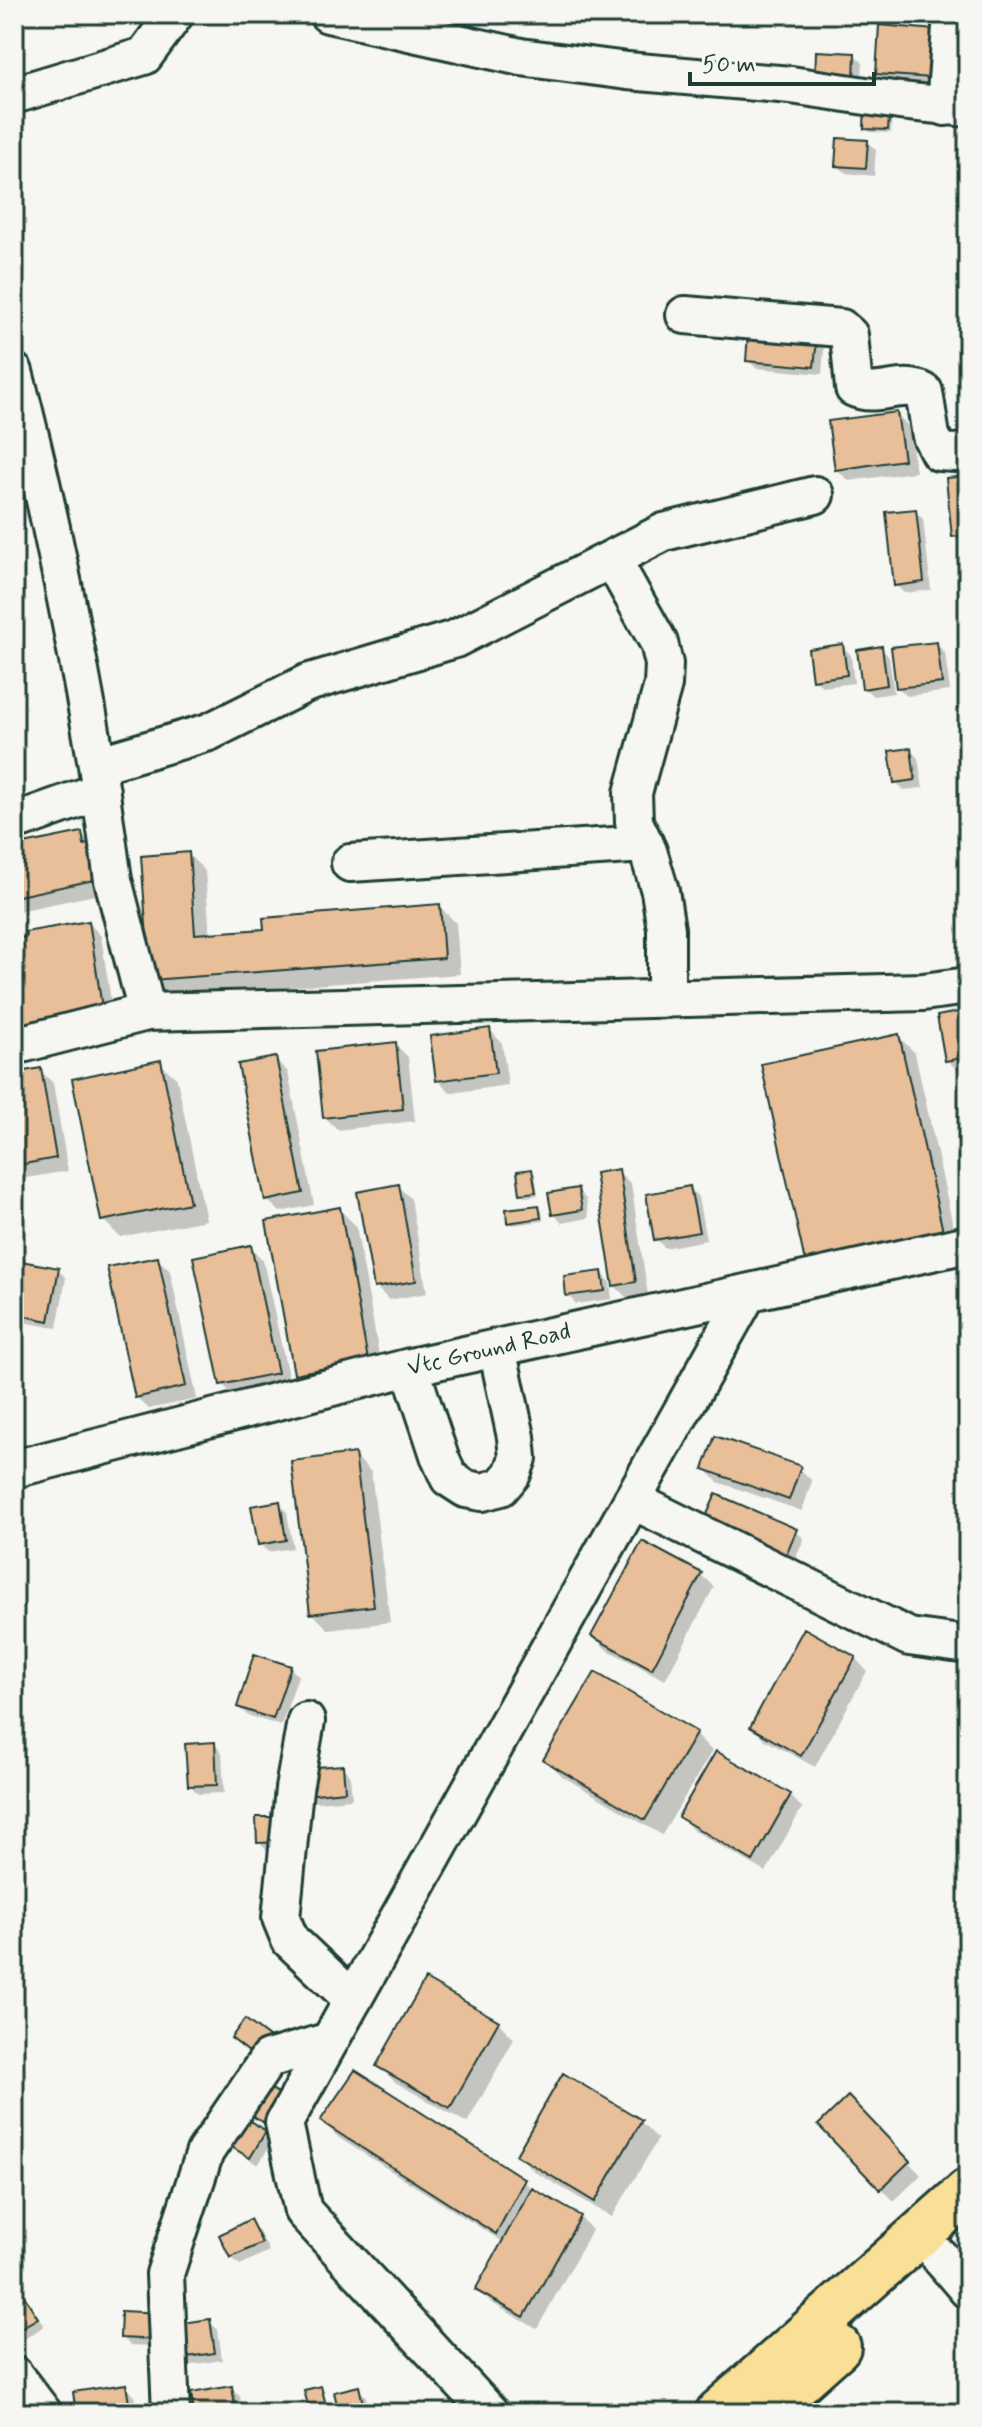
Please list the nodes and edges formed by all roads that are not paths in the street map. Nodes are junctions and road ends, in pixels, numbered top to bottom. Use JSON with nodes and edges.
{"nodes":[{"id":1,"x":175,"y":14,"type":"edge"},
{"id":2,"x":328,"y":14,"type":"edge"},
{"id":3,"x":952,"y":14,"type":"edge"},
{"id":4,"x":14,"y":95,"type":"edge"},
{"id":5,"x":956,"y":107,"type":"edge"},
{"id":6,"x":685,"y":315,"type":"dead end"},
{"id":7,"x":14,"y":372,"type":"edge"},
{"id":8,"x":968,"y":451,"type":"edge"},
{"id":9,"x":815,"y":495,"type":"dead end"},
{"id":10,"x":612,"y":559,"type":"junction"},
{"id":11,"x":99,"y":778,"type":"junction"},
{"id":12,"x":14,"y":822,"type":"edge"},
{"id":13,"x":645,"y":844,"type":"junction"},
{"id":14,"x":350,"y":863,"type":"dead end"},
{"id":15,"x":968,"y":986,"type":"edge"},
{"id":16,"x":666,"y":999,"type":"junction"},
{"id":17,"x":147,"y":1012,"type":"junction"},
{"id":18,"x":14,"y":1046,"type":"edge"},
{"id":19,"x":968,"y":1244,"type":"edge"},
{"id":20,"x":748,"y":1293,"type":"junction"},
{"id":21,"x":497,"y":1348,"type":"junction"},
{"id":22,"x":410,"y":1367,"type":"junction"},
{"id":23,"x":14,"y":1469,"type":"edge"},
{"id":24,"x":632,"y":1500,"type":"junction"},
{"id":25,"x":968,"y":1645,"type":"edge"},
{"id":26,"x":306,"y":1721,"type":"dead end"},
{"id":27,"x":353,"y":2000,"type":"junction"},
{"id":28,"x":330,"y":2041,"type":"junction"},
{"id":29,"x":968,"y":2191,"type":"edge"},
{"id":30,"x":953,"y":2243,"type":"edge"},
{"id":31,"x":968,"y":2290,"type":"edge"},
{"id":32,"x":14,"y":2375,"type":"edge"},
{"id":33,"x":775,"y":2399,"type":"edge"},
{"id":34,"x":43,"y":2413,"type":"edge"},
{"id":35,"x":171,"y":2413,"type":"edge"},
{"id":36,"x":490,"y":2413,"type":"edge"},
{"id":37,"x":718,"y":2413,"type":"edge"}],
"edges":[{"from":1,"to":4,"type":"street"},
{"from":2,"to":5,"type":"street"},
{"from":3,"to":5,"type":"street"},
{"from":6,"to":8,"type":"street"},
{"from":7,"to":11,"type":"street"},
{"from":9,"to":10,"type":"street"},
{"from":10,"to":11,"type":"street"},
{"from":10,"to":13,"type":"street"},
{"from":11,"to":12,"type":"street"},
{"from":11,"to":17,"type":"street"},
{"from":13,"to":14,"type":"street"},
{"from":13,"to":16,"type":"street"},
{"from":15,"to":16,"type":"street"},
{"from":16,"to":17,"type":"street"},
{"from":17,"to":18,"type":"street"},
{"from":19,"to":20,"type":"street","name":"Vtc Ground Road"},
{"from":20,"to":21,"type":"street","name":"Vtc Ground Road"},
{"from":20,"to":24,"type":"street"},
{"from":21,"to":22,"type":"street","name":"Vtc Ground Road"},
{"from":21,"to":22,"type":"street"},
{"from":22,"to":23,"type":"street","name":"Vtc Ground Road"},
{"from":24,"to":25,"type":"street"},
{"from":24,"to":27,"type":"street"},
{"from":26,"to":27,"type":"street"},
{"from":27,"to":28,"type":"street"},
{"from":28,"to":35,"type":"street"},
{"from":28,"to":36,"type":"street"},
{"from":29,"to":33,"type":"main road"},
{"from":30,"to":31,"type":"street"},
{"from":30,"to":33,"type":"main road"},
{"from":32,"to":34,"type":"street"},
{"from":33,"to":37,"type":"main road"}]}
